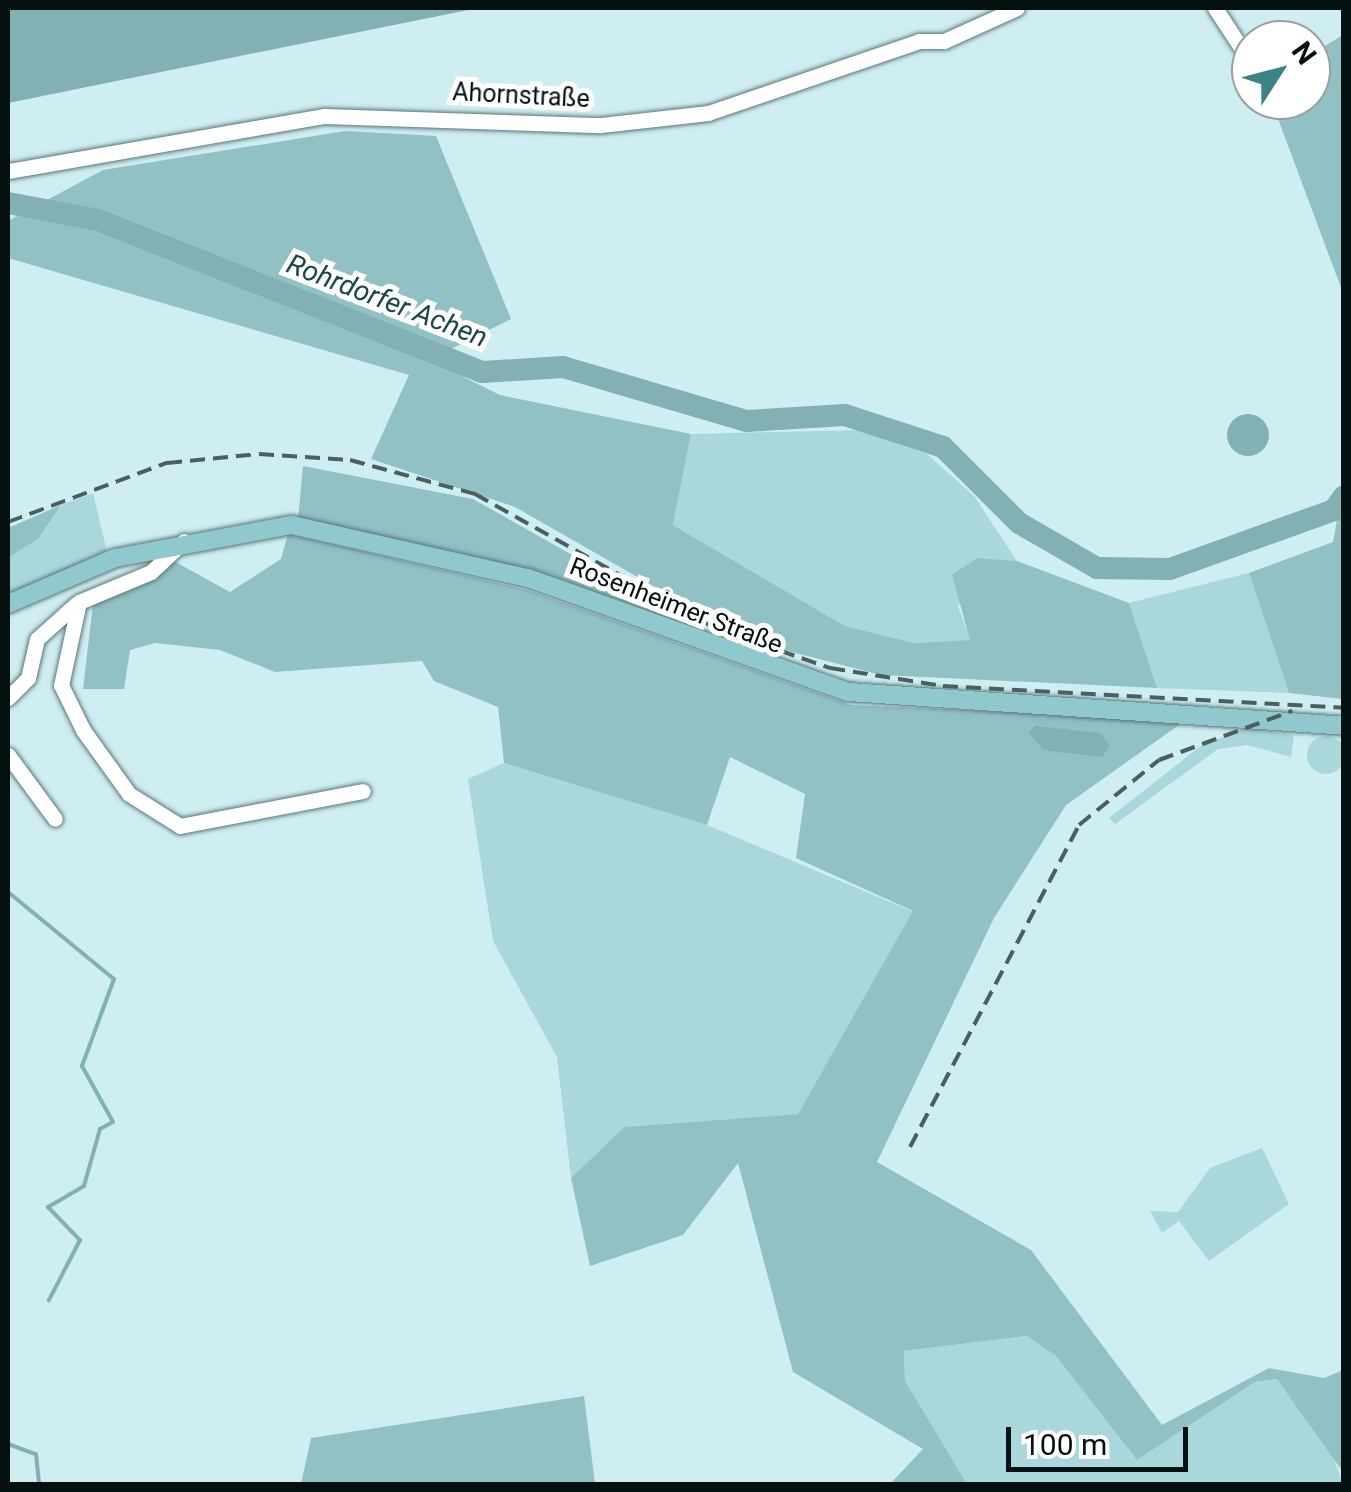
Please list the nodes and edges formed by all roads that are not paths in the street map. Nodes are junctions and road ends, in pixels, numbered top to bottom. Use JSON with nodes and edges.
{"nodes":[{"id":1,"x":1017,"y":8,"type":"edge"},
{"id":2,"x":1215,"y":8,"type":"edge"},
{"id":3,"x":1231,"y":32,"type":"edge"},
{"id":4,"x":8,"y":170,"type":"edge"},
{"id":5,"x":184,"y":541,"type":"junction"},
{"id":6,"x":79,"y":602,"type":"junction"},
{"id":7,"x":8,"y":604,"type":"edge"},
{"id":8,"x":8,"y":698,"type":"edge"},
{"id":9,"x":1344,"y":726,"type":"edge"},
{"id":10,"x":8,"y":756,"type":"edge"},
{"id":11,"x":363,"y":791,"type":"dead end"},
{"id":12,"x":55,"y":819,"type":"dead end"}],
"edges":[{"from":1,"to":4,"type":"street","name":"Ahornstraße"},
{"from":2,"to":3,"type":"street"},
{"from":5,"to":6,"type":"street"},
{"from":5,"to":7,"type":"main road","name":"Rosenheimer Straße"},
{"from":5,"to":9,"type":"main road","name":"Rosenheimer Straße"},
{"from":6,"to":8,"type":"street"},
{"from":6,"to":11,"type":"street"},
{"from":10,"to":12,"type":"street"}]}
